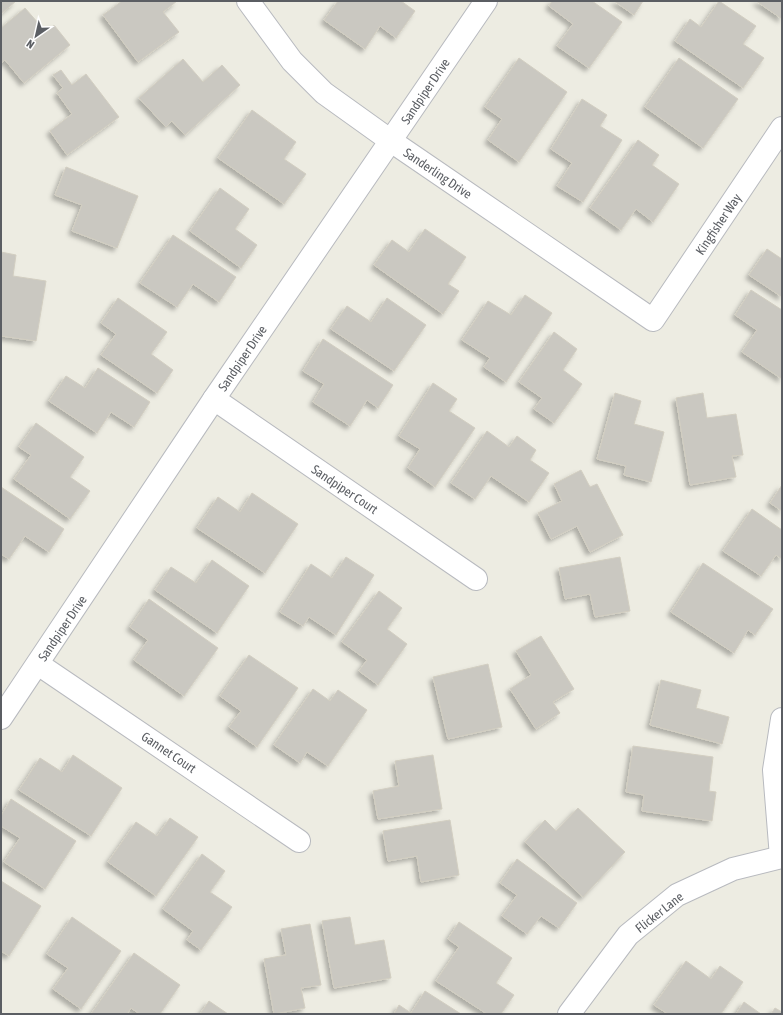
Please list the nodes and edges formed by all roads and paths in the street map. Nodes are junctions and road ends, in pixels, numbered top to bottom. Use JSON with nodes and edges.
{"nodes":[{"id":1,"x":248,"y":1,"type":"edge"},
{"id":2,"x":486,"y":1,"type":"edge"},
{"id":3,"x":782,"y":128,"type":"edge"},
{"id":4,"x":391,"y":141,"type":"junction"},
{"id":5,"x":653,"y":320,"type":"joint"},
{"id":6,"x":214,"y":399,"type":"junction"},
{"id":7,"x":476,"y":579,"type":"dead end"},
{"id":8,"x":38,"y":664,"type":"junction"},
{"id":9,"x":1,"y":718,"type":"edge"},
{"id":10,"x":782,"y":719,"type":"edge"},
{"id":11,"x":300,"y":840,"type":"dead end"},
{"id":12,"x":782,"y":857,"type":"edge"},
{"id":13,"x":569,"y":1014,"type":"edge"}],
"edges":[{"from":1,"to":4,"type":"street","name":"Sanderling Drive"},
{"from":2,"to":4,"type":"street","name":"Sandpiper Drive"},
{"from":3,"to":5,"type":"street","name":"Kingfisher Way"},
{"from":4,"to":5,"type":"street","name":"Sanderling Drive"},
{"from":4,"to":6,"type":"street","name":"Sandpiper Drive"},
{"from":6,"to":7,"type":"street","name":"Sandpiper Court"},
{"from":6,"to":8,"type":"street","name":"Sandpiper Drive"},
{"from":8,"to":9,"type":"street","name":"Sandpiper Drive"},
{"from":8,"to":11,"type":"street","name":"Gannet Court"},
{"from":10,"to":12,"type":"street"},
{"from":12,"to":13,"type":"street","name":"Flicker Lane"}]}
